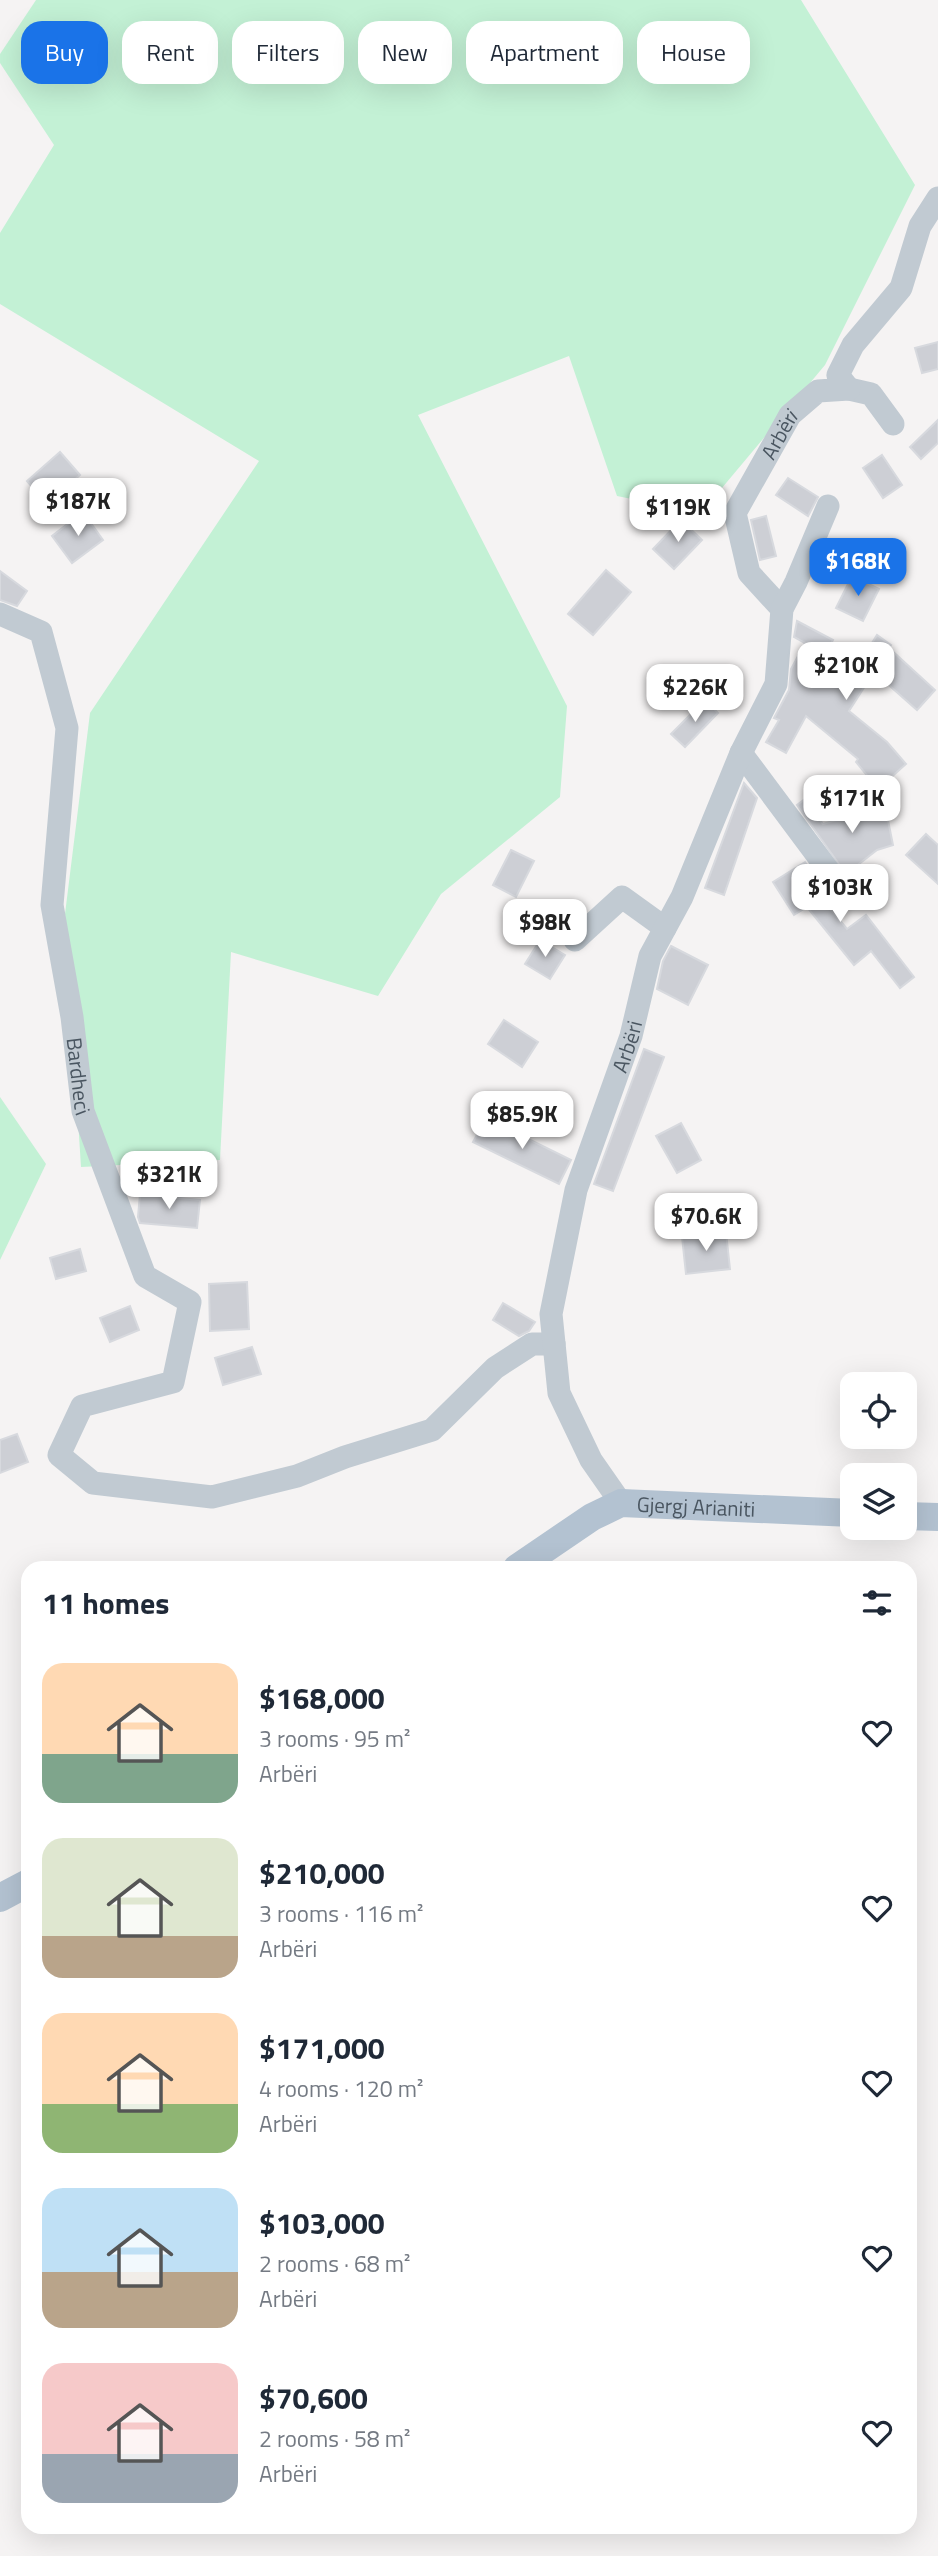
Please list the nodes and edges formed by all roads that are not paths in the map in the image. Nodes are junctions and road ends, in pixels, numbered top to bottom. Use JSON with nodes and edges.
{"nodes":[{"id":1,"x":938,"y":198,"type":"edge"},
{"id":2,"x":849,"y":389,"type":"junction"},
{"id":3,"x":893,"y":424,"type":"dead end"},
{"id":4,"x":828,"y":506,"type":"dead end"},
{"id":5,"x":782,"y":609,"type":"junction"},
{"id":6,"x":0,"y":614,"type":"edge"},
{"id":7,"x":741,"y":753,"type":"junction"},
{"id":8,"x":836,"y":885,"type":"dead end"},
{"id":9,"x":665,"y":928,"type":"junction"},
{"id":10,"x":575,"y":940,"type":"dead end"},
{"id":11,"x":554,"y":1344,"type":"junction"},
{"id":12,"x":621,"y":1503,"type":"junction"},
{"id":13,"x":840,"y":1512,"type":"edge"},
{"id":14,"x":917,"y":1516,"type":"edge"},
{"id":15,"x":938,"y":1517,"type":"edge"},
{"id":16,"x":527,"y":1561,"type":"edge"},
{"id":17,"x":21,"y":1886,"type":"edge"},
{"id":18,"x":0,"y":1898,"type":"edge"}],
"edges":[{"from":1,"to":2,"type":"street"},
{"from":2,"to":3,"type":"street"},
{"from":2,"to":5,"type":"street","name":"Arbëri"},
{"from":4,"to":5,"type":"street"},
{"from":5,"to":7,"type":"street","name":"Arbëri"},
{"from":6,"to":11,"type":"street","name":"Bardheci"},
{"from":7,"to":8,"type":"street"},
{"from":7,"to":9,"type":"street","name":"Arbëri"},
{"from":9,"to":10,"type":"street"},
{"from":9,"to":11,"type":"street","name":"Arbëri"},
{"from":11,"to":12,"type":"street","name":"Arbëri"},
{"from":12,"to":13,"type":"main road","name":"Gjergj Arianiti"},
{"from":12,"to":16,"type":"main road","name":"Gjergj Arianiti"},
{"from":14,"to":15,"type":"main road"},
{"from":17,"to":18,"type":"main road"}]}
